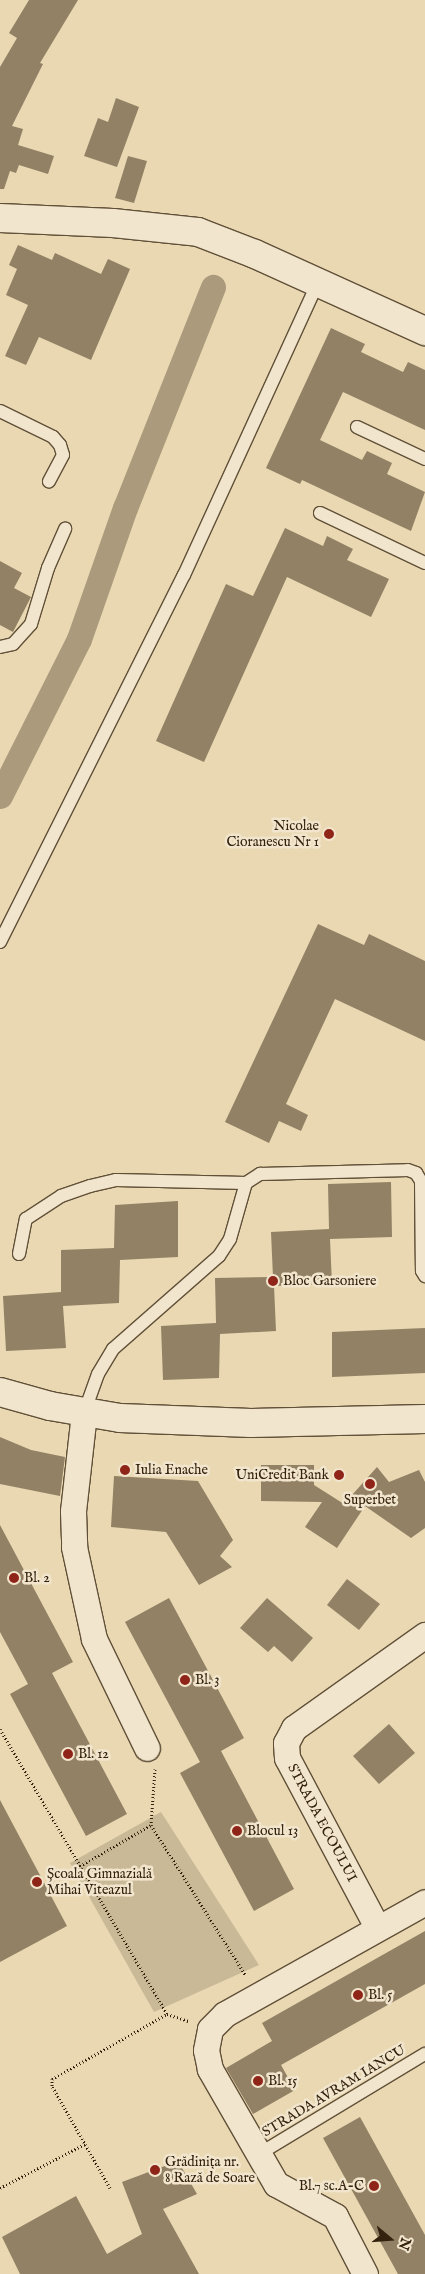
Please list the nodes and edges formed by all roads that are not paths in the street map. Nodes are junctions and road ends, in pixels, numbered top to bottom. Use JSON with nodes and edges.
{"nodes":[{"id":1,"x":0,"y":218,"type":"edge"},
{"id":2,"x":318,"y":282,"type":"junction"},
{"id":3,"x":425,"y":331,"type":"edge"},
{"id":4,"x":0,"y":411,"type":"edge"},
{"id":5,"x":357,"y":427,"type":"dead end"},
{"id":6,"x":425,"y":459,"type":"edge"},
{"id":7,"x":49,"y":481,"type":"dead end"},
{"id":8,"x":320,"y":512,"type":"dead end"},
{"id":9,"x":65,"y":529,"type":"dead end"},
{"id":10,"x":425,"y":563,"type":"edge"},
{"id":11,"x":0,"y":647,"type":"edge"},
{"id":12,"x":0,"y":942,"type":"edge"},
{"id":13,"x":246,"y":1183,"type":"junction"},
{"id":14,"x":19,"y":1254,"type":"dead end"},
{"id":15,"x":425,"y":1276,"type":"edge"},
{"id":16,"x":0,"y":1392,"type":"edge"},
{"id":17,"x":84,"y":1413,"type":"junction"},
{"id":18,"x":425,"y":1419,"type":"edge"},
{"id":19,"x":425,"y":1634,"type":"edge"},
{"id":20,"x":147,"y":1748,"type":"road end"},
{"id":21,"x":425,"y":1902,"type":"edge"},
{"id":22,"x":377,"y":1927,"type":"junction"},
{"id":23,"x":425,"y":2054,"type":"edge"},
{"id":24,"x":259,"y":2154,"type":"junction"},
{"id":25,"x":365,"y":2274,"type":"edge"}],
"edges":[{"from":1,"to":2,"type":"street"},
{"from":2,"to":3,"type":"street"},
{"from":2,"to":12,"type":"lane"},
{"from":4,"to":7,"type":"lane"},
{"from":5,"to":6,"type":"lane"},
{"from":8,"to":10,"type":"lane"},
{"from":9,"to":11,"type":"lane"},
{"from":13,"to":14,"type":"lane"},
{"from":13,"to":15,"type":"lane"},
{"from":13,"to":17,"type":"lane"},
{"from":16,"to":17,"type":"street"},
{"from":17,"to":18,"type":"street"},
{"from":17,"to":20,"type":"street"},
{"from":19,"to":22,"type":"street","name":"STRADA ECOULUI"},
{"from":21,"to":22,"type":"street"},
{"from":22,"to":24,"type":"street"},
{"from":23,"to":24,"type":"lane","name":"STRADA AVRAM IANCU"},
{"from":24,"to":25,"type":"street"}]}
